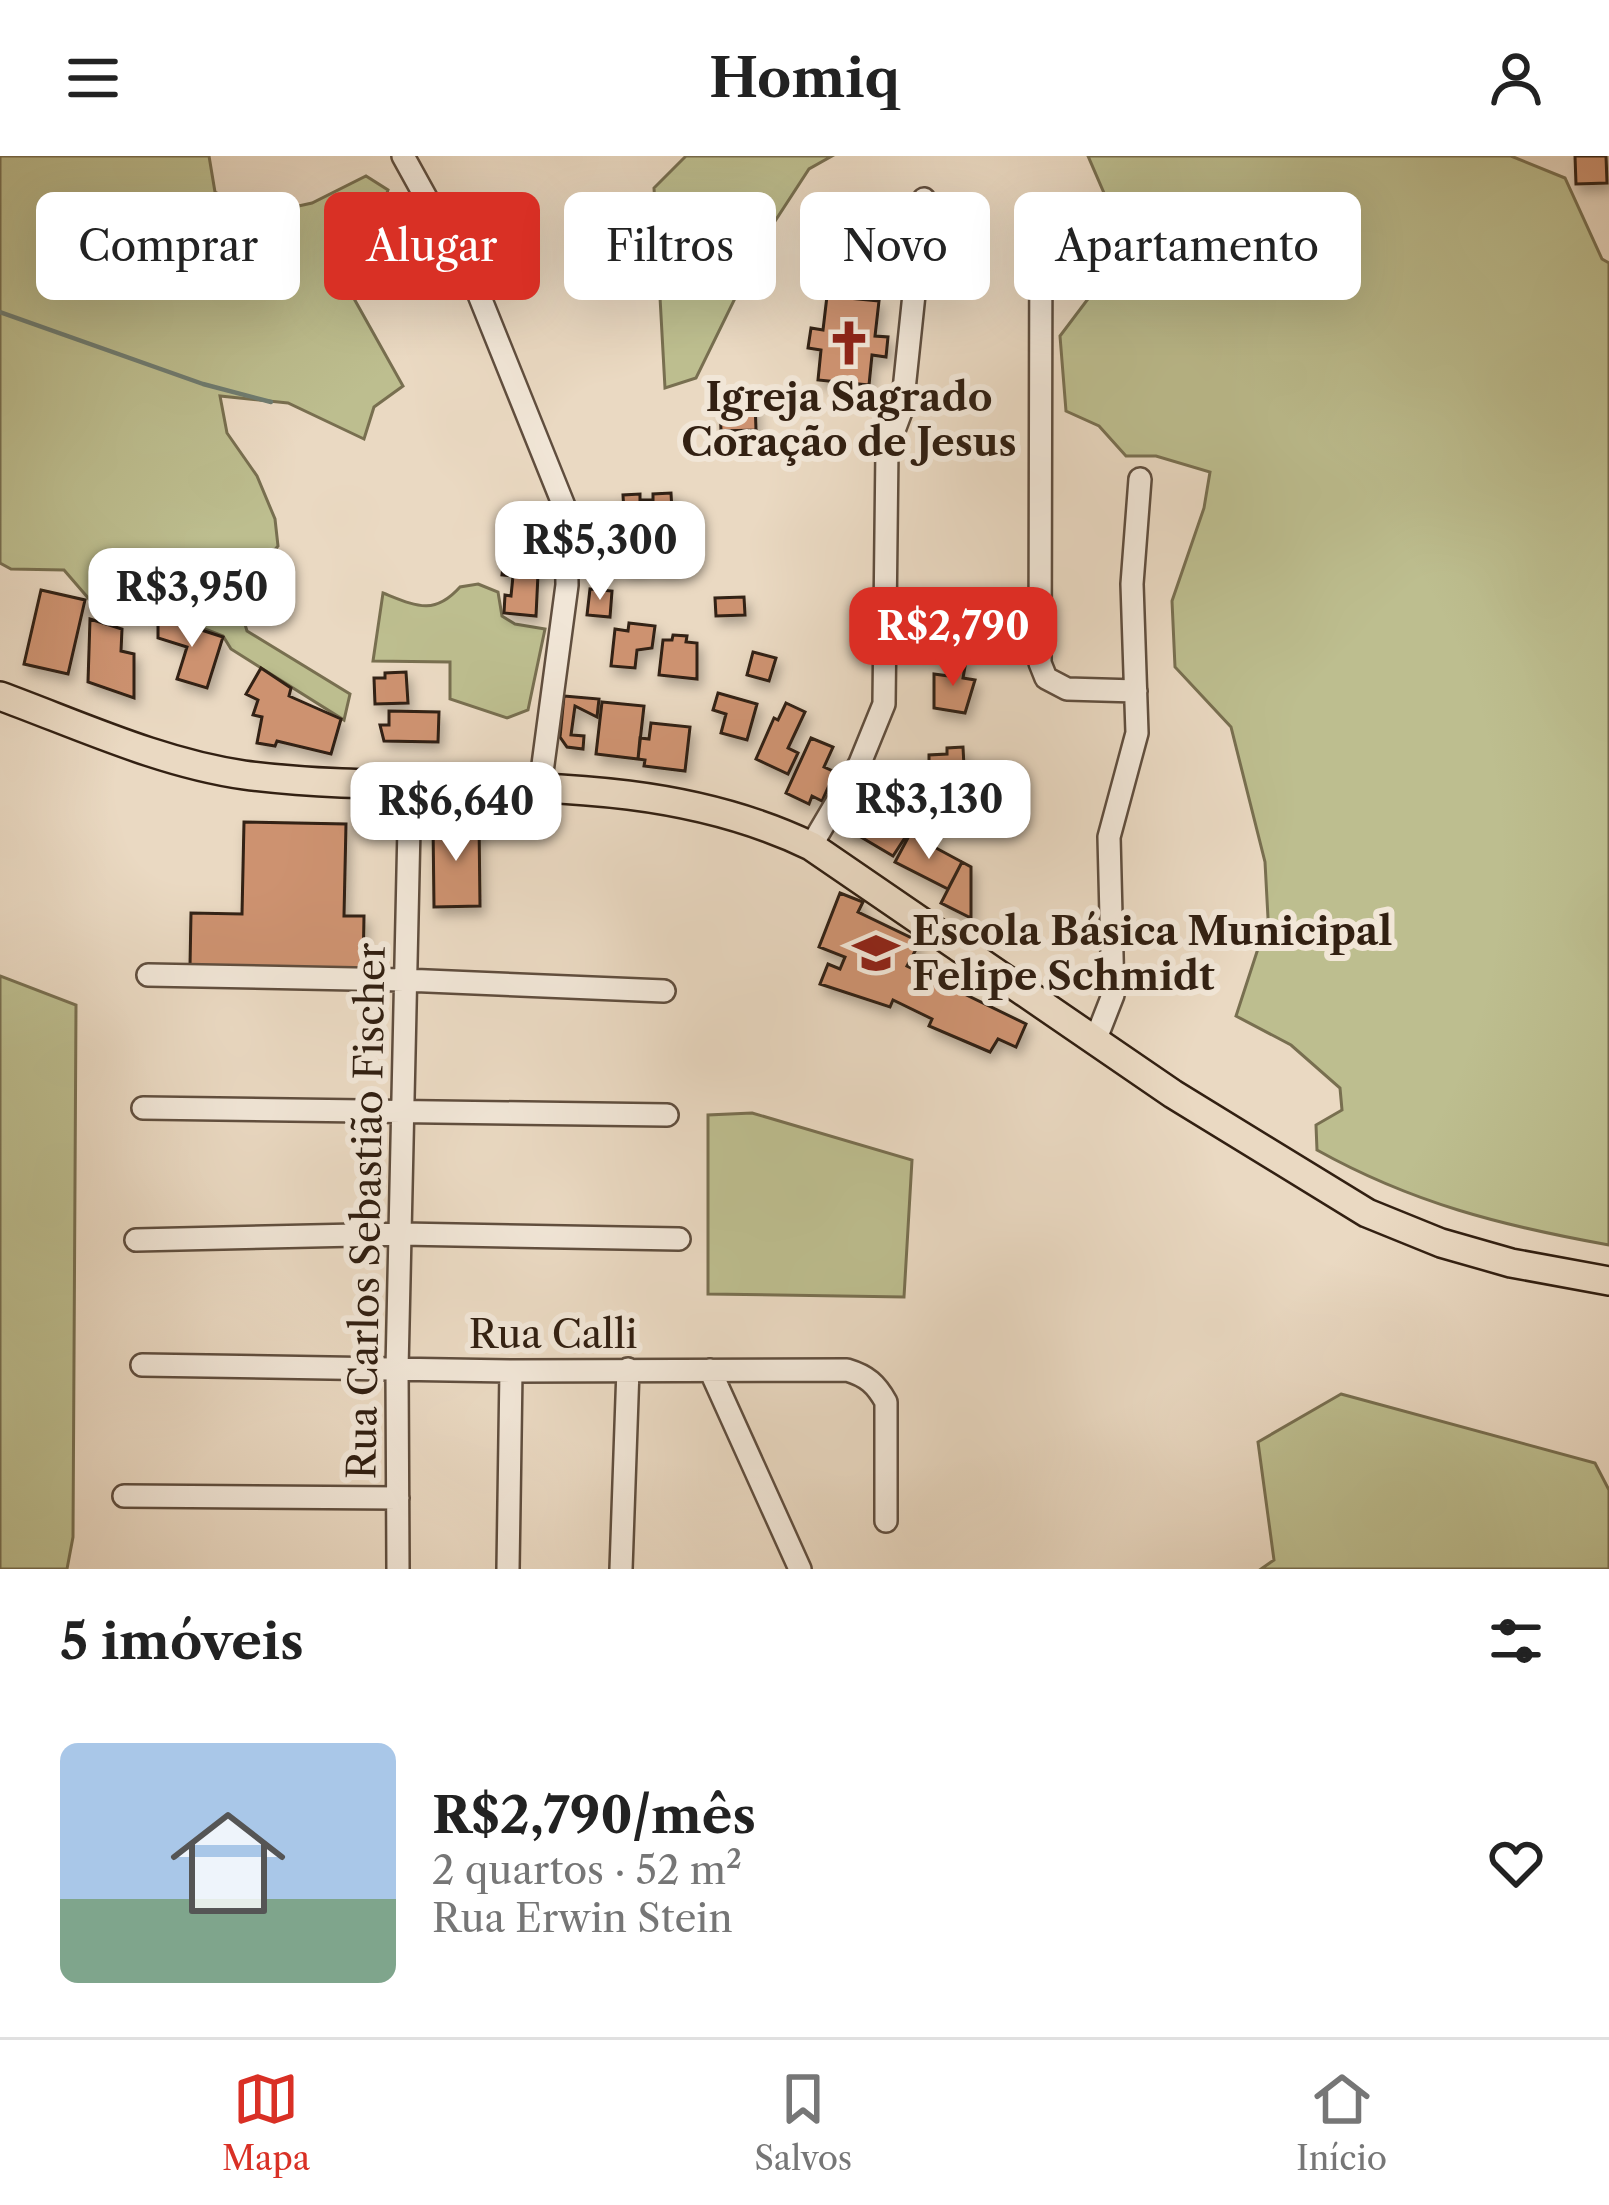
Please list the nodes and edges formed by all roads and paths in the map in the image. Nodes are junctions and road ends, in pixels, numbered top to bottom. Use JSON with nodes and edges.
{"nodes":[{"id":1,"x":403,"y":156,"type":"edge"},
{"id":2,"x":913,"y":300,"type":"edge"},
{"id":3,"x":1041,"y":300,"type":"edge"},
{"id":4,"x":1140,"y":479,"type":"dead end"},
{"id":5,"x":1136,"y":691,"type":"junction"},
{"id":6,"x":0,"y":696,"type":"edge"},
{"id":7,"x":410,"y":782,"type":"junction"},
{"id":8,"x":540,"y":787,"type":"junction"},
{"id":9,"x":812,"y":846,"type":"junction"},
{"id":10,"x":148,"y":975,"type":"dead end"},
{"id":11,"x":404,"y":980,"type":"junction"},
{"id":12,"x":664,"y":991,"type":"dead end"},
{"id":13,"x":1095,"y":1041,"type":"junction"},
{"id":14,"x":143,"y":1108,"type":"dead end"},
{"id":15,"x":402,"y":1112,"type":"junction"},
{"id":16,"x":667,"y":1115,"type":"dead end"},
{"id":17,"x":402,"y":1234,"type":"junction"},
{"id":18,"x":679,"y":1239,"type":"dead end"},
{"id":19,"x":136,"y":1240,"type":"dead end"},
{"id":20,"x":1609,"y":1281,"type":"edge"},
{"id":21,"x":142,"y":1365,"type":"dead end"},
{"id":22,"x":628,"y":1369,"type":"junction"},
{"id":23,"x":398,"y":1370,"type":"junction"},
{"id":24,"x":710,"y":1370,"type":"junction"},
{"id":25,"x":511,"y":1371,"type":"junction"},
{"id":26,"x":124,"y":1496,"type":"dead end"},
{"id":27,"x":398,"y":1498,"type":"junction"},
{"id":28,"x":886,"y":1521,"type":"dead end"},
{"id":29,"x":398,"y":1569,"type":"edge"},
{"id":30,"x":508,"y":1569,"type":"edge"},
{"id":31,"x":621,"y":1569,"type":"edge"},
{"id":32,"x":800,"y":1569,"type":"edge"}],
"edges":[{"from":1,"to":8,"type":"street"},
{"from":2,"to":9,"type":"street"},
{"from":3,"to":5,"type":"street"},
{"from":4,"to":5,"type":"street"},
{"from":5,"to":13,"type":"street"},
{"from":6,"to":7,"type":"main road"},
{"from":7,"to":8,"type":"main road"},
{"from":7,"to":11,"type":"street","name":"Rua Carlos Sebastião Fischer"},
{"from":8,"to":9,"type":"main road"},
{"from":9,"to":13,"type":"main road"},
{"from":10,"to":11,"type":"street"},
{"from":11,"to":12,"type":"street"},
{"from":11,"to":15,"type":"street","name":"Rua Carlos Sebastião Fischer"},
{"from":13,"to":20,"type":"main road"},
{"from":14,"to":15,"type":"street"},
{"from":15,"to":16,"type":"street"},
{"from":15,"to":17,"type":"street","name":"Rua Carlos Sebastião Fischer"},
{"from":17,"to":18,"type":"street"},
{"from":17,"to":19,"type":"street"},
{"from":17,"to":23,"type":"street","name":"Rua Carlos Sebastião Fischer"},
{"from":21,"to":23,"type":"street","name":"Rua Calli"},
{"from":22,"to":24,"type":"street","name":"Rua Calli"},
{"from":22,"to":25,"type":"street","name":"Rua Calli"},
{"from":22,"to":31,"type":"street"},
{"from":23,"to":25,"type":"street","name":"Rua Calli"},
{"from":23,"to":27,"type":"street","name":"Rua Carlos Sebastião Fischer"},
{"from":24,"to":28,"type":"street","name":"Rua Calli"},
{"from":24,"to":32,"type":"street"},
{"from":25,"to":30,"type":"street"},
{"from":26,"to":27,"type":"street"},
{"from":27,"to":29,"type":"street","name":"Rua Carlos Sebastião Fischer"}]}
